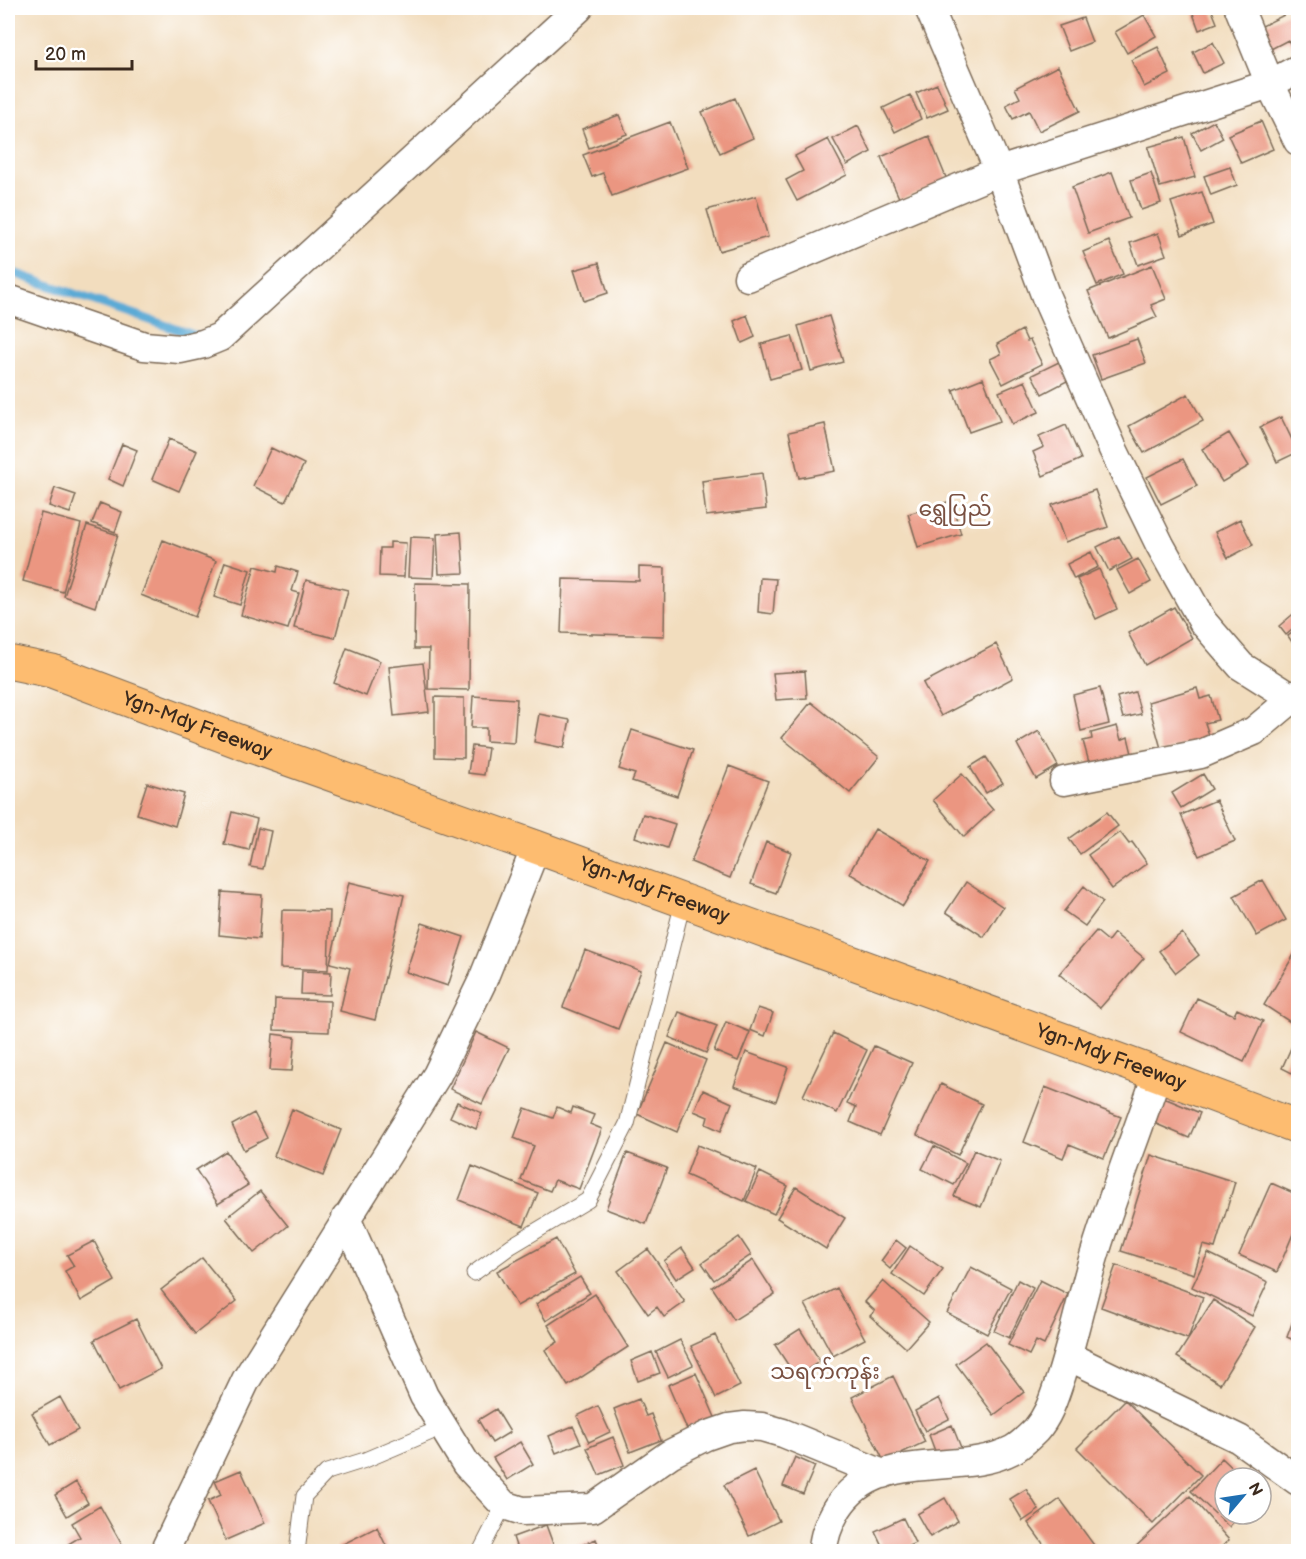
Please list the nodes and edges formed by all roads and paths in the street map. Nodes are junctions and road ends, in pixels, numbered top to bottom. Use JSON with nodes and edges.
{"nodes":[{"id":1,"x":579,"y":8,"type":"edge"},
{"id":2,"x":929,"y":8,"type":"edge"},
{"id":3,"x":1239,"y":8,"type":"edge"},
{"id":4,"x":1299,"y":69,"type":"edge"},
{"id":5,"x":1270,"y":84,"type":"junction"},
{"id":6,"x":1299,"y":141,"type":"edge"},
{"id":7,"x":999,"y":171,"type":"junction"},
{"id":8,"x":748,"y":277,"type":"dead end"},
{"id":9,"x":8,"y":299,"type":"edge"},
{"id":10,"x":8,"y":662,"type":"edge"},
{"id":11,"x":1297,"y":698,"type":"edge"},
{"id":12,"x":1064,"y":781,"type":"dead end"},
{"id":13,"x":536,"y":847,"type":"junction"},
{"id":14,"x":682,"y":902,"type":"junction"},
{"id":15,"x":1157,"y":1074,"type":"junction"},
{"id":16,"x":1299,"y":1127,"type":"edge"},
{"id":17,"x":346,"y":1218,"type":"junction"},
{"id":18,"x":474,"y":1272,"type":"dead end"},
{"id":19,"x":1068,"y":1356,"type":"junction"},
{"id":20,"x":443,"y":1427,"type":"junction"},
{"id":21,"x":883,"y":1474,"type":"junction"},
{"id":22,"x":1299,"y":1480,"type":"edge"},
{"id":23,"x":504,"y":1505,"type":"junction"},
{"id":24,"x":164,"y":1551,"type":"edge"},
{"id":25,"x":297,"y":1551,"type":"edge"},
{"id":26,"x":480,"y":1551,"type":"edge"},
{"id":27,"x":823,"y":1551,"type":"edge"}],
"edges":[{"from":1,"to":9,"type":"street"},
{"from":2,"to":7,"type":"street"},
{"from":3,"to":5,"type":"street"},
{"from":4,"to":5,"type":"street"},
{"from":5,"to":6,"type":"street"},
{"from":5,"to":7,"type":"street"},
{"from":7,"to":8,"type":"street"},
{"from":7,"to":11,"type":"street"},
{"from":10,"to":13,"type":"main road","name":"Ygn-Mdy Freeway"},
{"from":11,"to":12,"type":"street"},
{"from":13,"to":14,"type":"main road","name":"Ygn-Mdy Freeway"},
{"from":13,"to":17,"type":"street"},
{"from":14,"to":15,"type":"main road","name":"Ygn-Mdy Freeway"},
{"from":14,"to":18,"type":"lane"},
{"from":15,"to":16,"type":"main road","name":"Ygn-Mdy Freeway"},
{"from":15,"to":19,"type":"street"},
{"from":17,"to":20,"type":"street"},
{"from":17,"to":24,"type":"street"},
{"from":19,"to":21,"type":"street"},
{"from":19,"to":22,"type":"street"},
{"from":20,"to":23,"type":"street"},
{"from":20,"to":25,"type":"lane"},
{"from":21,"to":23,"type":"street"},
{"from":21,"to":27,"type":"street"},
{"from":23,"to":26,"type":"lane"}]}
